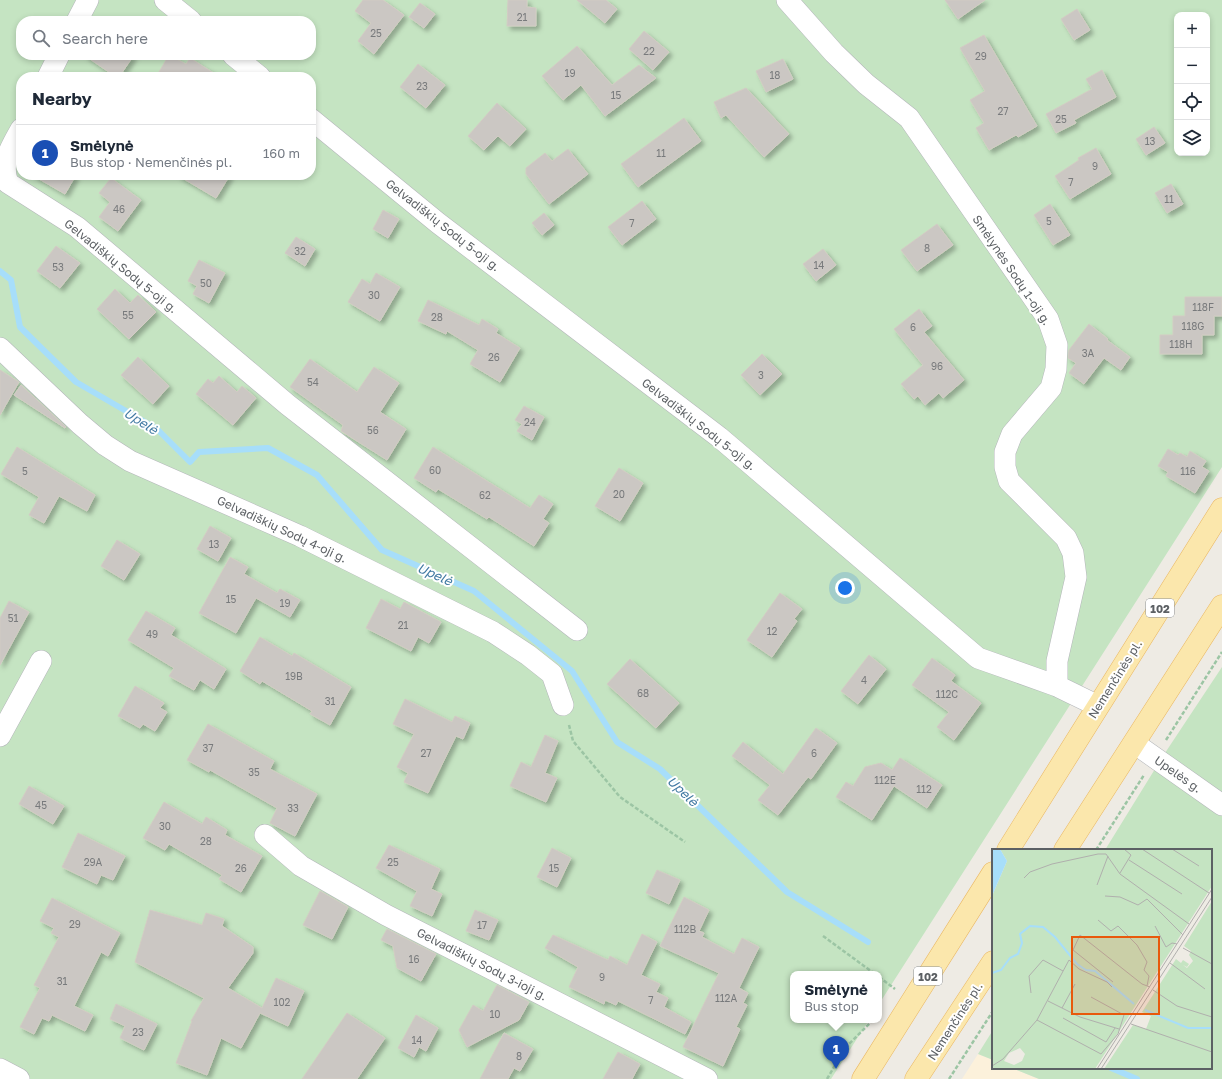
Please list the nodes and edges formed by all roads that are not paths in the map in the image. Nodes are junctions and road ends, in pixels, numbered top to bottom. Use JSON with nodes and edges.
{"nodes":[{"id":1,"x":88,"y":0,"type":"edge"},
{"id":2,"x":165,"y":0,"type":"edge"},
{"id":3,"x":787,"y":0,"type":"edge"},
{"id":4,"x":80,"y":16,"type":"edge"},
{"id":5,"x":185,"y":16,"type":"edge"},
{"id":6,"x":56,"y":60,"type":"edge"},
{"id":7,"x":239,"y":60,"type":"edge"},
{"id":8,"x":50,"y":72,"type":"edge"},
{"id":9,"x":254,"y":72,"type":"edge"},
{"id":10,"x":316,"y":123,"type":"edge"},
{"id":11,"x":16,"y":138,"type":"edge"},
{"id":12,"x":0,"y":348,"type":"edge"},
{"id":13,"x":1222,"y":509,"type":"edge"},
{"id":14,"x":1222,"y":606,"type":"edge"},
{"id":15,"x":577,"y":630,"type":"dead end"},
{"id":16,"x":41,"y":661,"type":"dead end"},
{"id":17,"x":1057,"y":686,"type":"junction"},
{"id":18,"x":563,"y":705,"type":"road end"},
{"id":19,"x":1098,"y":706,"type":"junction"},
{"id":20,"x":0,"y":736,"type":"edge"},
{"id":21,"x":1134,"y":743,"type":"junction"},
{"id":22,"x":1222,"y":805,"type":"edge"},
{"id":23,"x":265,"y":836,"type":"dead end"},
{"id":24,"x":1009,"y":849,"type":"edge"},
{"id":25,"x":1066,"y":849,"type":"edge"},
{"id":26,"x":992,"y":875,"type":"edge"},
{"id":27,"x":992,"y":964,"type":"edge"},
{"id":28,"x":0,"y":1069,"type":"edge"},
{"id":29,"x":19,"y":1079,"type":"edge"},
{"id":30,"x":707,"y":1079,"type":"edge"},
{"id":31,"x":863,"y":1079,"type":"edge"},
{"id":32,"x":916,"y":1079,"type":"edge"}],
"edges":[{"from":1,"to":4,"type":"street"},
{"from":2,"to":5,"type":"street"},
{"from":3,"to":17,"type":"street","name":"Smėlynės Sodų 1-oji g."},
{"from":6,"to":8,"type":"street"},
{"from":7,"to":9,"type":"street"},
{"from":10,"to":17,"type":"street","name":"Gelvadiškių Sodų 5-oji g."},
{"from":11,"to":15,"type":"street","name":"Gelvadiškių Sodų 5-oji g."},
{"from":12,"to":18,"type":"street","name":"Gelvadiškių Sodų 4-oji g."},
{"from":13,"to":19,"type":"main road","name":"Nemenčinės pl.","number":"102"},
{"from":14,"to":21,"type":"main road"},
{"from":16,"to":20,"type":"street"},
{"from":17,"to":19,"type":"street","name":"Gelvadiškių Sodų 5-oji g."},
{"from":19,"to":24,"type":"main road","name":"Nemenčinės pl.","number":"102"},
{"from":21,"to":22,"type":"street","name":"Upelės g."},
{"from":21,"to":25,"type":"main road"},
{"from":23,"to":30,"type":"street","name":"Gelvadiškių Sodų 3-ioji g."},
{"from":26,"to":31,"type":"main road","number":"102"},
{"from":27,"to":32,"type":"main road","name":"Nemenčinės pl."},
{"from":28,"to":29,"type":"street"}]}
